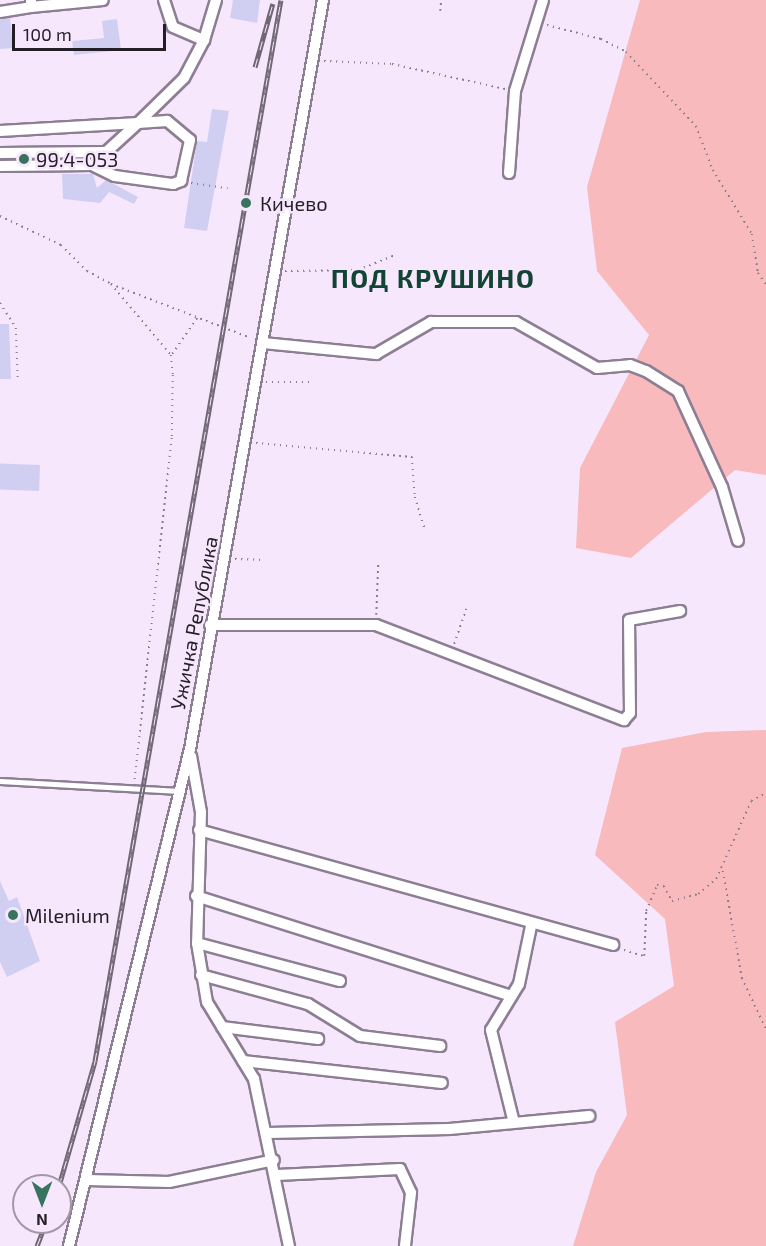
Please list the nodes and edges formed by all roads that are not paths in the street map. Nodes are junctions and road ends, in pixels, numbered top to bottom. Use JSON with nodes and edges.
{"nodes":[{"id":1,"x":103,"y":0,"type":"edge"},
{"id":2,"x":164,"y":0,"type":"edge"},
{"id":3,"x":216,"y":0,"type":"edge"},
{"id":4,"x":323,"y":0,"type":"edge"},
{"id":5,"x":543,"y":0,"type":"edge"},
{"id":6,"x":31,"y":4,"type":"edge"},
{"id":7,"x":0,"y":12,"type":"edge"},
{"id":8,"x":204,"y":40,"type":"junction"},
{"id":9,"x":138,"y":123,"type":"junction"},
{"id":10,"x":0,"y":131,"type":"edge"},
{"id":11,"x":105,"y":152,"type":"junction"},
{"id":12,"x":0,"y":153,"type":"edge"},
{"id":13,"x":92,"y":165,"type":"junction"},
{"id":14,"x":0,"y":166,"type":"edge"},
{"id":15,"x":509,"y":173,"type":"dead end"},
{"id":16,"x":263,"y":343,"type":"junction"},
{"id":17,"x":738,"y":541,"type":"dead end"},
{"id":18,"x":680,"y":611,"type":"dead end"},
{"id":19,"x":210,"y":625,"type":"junction"},
{"id":20,"x":190,"y":749,"type":"junction"},
{"id":21,"x":0,"y":781,"type":"edge"},
{"id":22,"x":180,"y":791,"type":"junction"},
{"id":23,"x":200,"y":830,"type":"junction"},
{"id":24,"x":196,"y":896,"type":"junction"},
{"id":25,"x":531,"y":926,"type":"junction"},
{"id":26,"x":196,"y":943,"type":"junction"},
{"id":27,"x":613,"y":945,"type":"road end"},
{"id":28,"x":201,"y":975,"type":"junction"},
{"id":29,"x":340,"y":981,"type":"dead end"},
{"id":30,"x":512,"y":996,"type":"junction"},
{"id":31,"x":222,"y":1027,"type":"junction"},
{"id":32,"x":318,"y":1039,"type":"dead end"},
{"id":33,"x":440,"y":1046,"type":"dead end"},
{"id":34,"x":243,"y":1061,"type":"junction"},
{"id":35,"x":442,"y":1083,"type":"dead end"},
{"id":36,"x":589,"y":1116,"type":"dead end"},
{"id":37,"x":514,"y":1123,"type":"junction"},
{"id":38,"x":268,"y":1133,"type":"junction"},
{"id":39,"x":274,"y":1160,"type":"junction"},
{"id":40,"x":277,"y":1175,"type":"junction"},
{"id":41,"x":87,"y":1180,"type":"junction"},
{"id":42,"x":69,"y":1246,"type":"edge"},
{"id":43,"x":289,"y":1246,"type":"edge"},
{"id":44,"x":405,"y":1246,"type":"edge"}],
"edges":[{"from":1,"to":6,"type":"street"},
{"from":2,"to":8,"type":"street"},
{"from":3,"to":8,"type":"street"},
{"from":4,"to":16,"type":"street","name":"Ужичка Република"},
{"from":5,"to":15,"type":"street"},
{"from":6,"to":7,"type":"street"},
{"from":8,"to":9,"type":"street"},
{"from":9,"to":10,"type":"street"},
{"from":9,"to":11,"type":"street"},
{"from":9,"to":13,"type":"street"},
{"from":11,"to":12,"type":"street"},
{"from":11,"to":13,"type":"street"},
{"from":13,"to":14,"type":"street"},
{"from":16,"to":17,"type":"street"},
{"from":16,"to":19,"type":"street","name":"Ужичка Република"},
{"from":18,"to":19,"type":"street"},
{"from":19,"to":20,"type":"street","name":"Ужичка Република"},
{"from":20,"to":22,"type":"street","name":"Ужичка Република"},
{"from":20,"to":23,"type":"street"},
{"from":21,"to":22,"type":"lane"},
{"from":22,"to":41,"type":"street","name":"Ужичка Република"},
{"from":23,"to":24,"type":"street"},
{"from":23,"to":25,"type":"street"},
{"from":24,"to":26,"type":"street"},
{"from":24,"to":30,"type":"street"},
{"from":25,"to":27,"type":"street"},
{"from":25,"to":30,"type":"street"},
{"from":26,"to":28,"type":"street"},
{"from":26,"to":29,"type":"street"},
{"from":28,"to":31,"type":"street"},
{"from":28,"to":33,"type":"street"},
{"from":30,"to":37,"type":"street"},
{"from":31,"to":32,"type":"street"},
{"from":31,"to":34,"type":"street"},
{"from":34,"to":35,"type":"street"},
{"from":34,"to":38,"type":"street"},
{"from":36,"to":37,"type":"street"},
{"from":37,"to":38,"type":"street"},
{"from":38,"to":39,"type":"street"},
{"from":39,"to":40,"type":"street"},
{"from":39,"to":41,"type":"street"},
{"from":40,"to":43,"type":"street"},
{"from":40,"to":44,"type":"street"},
{"from":41,"to":42,"type":"street","name":"Ужичка Република"}]}
